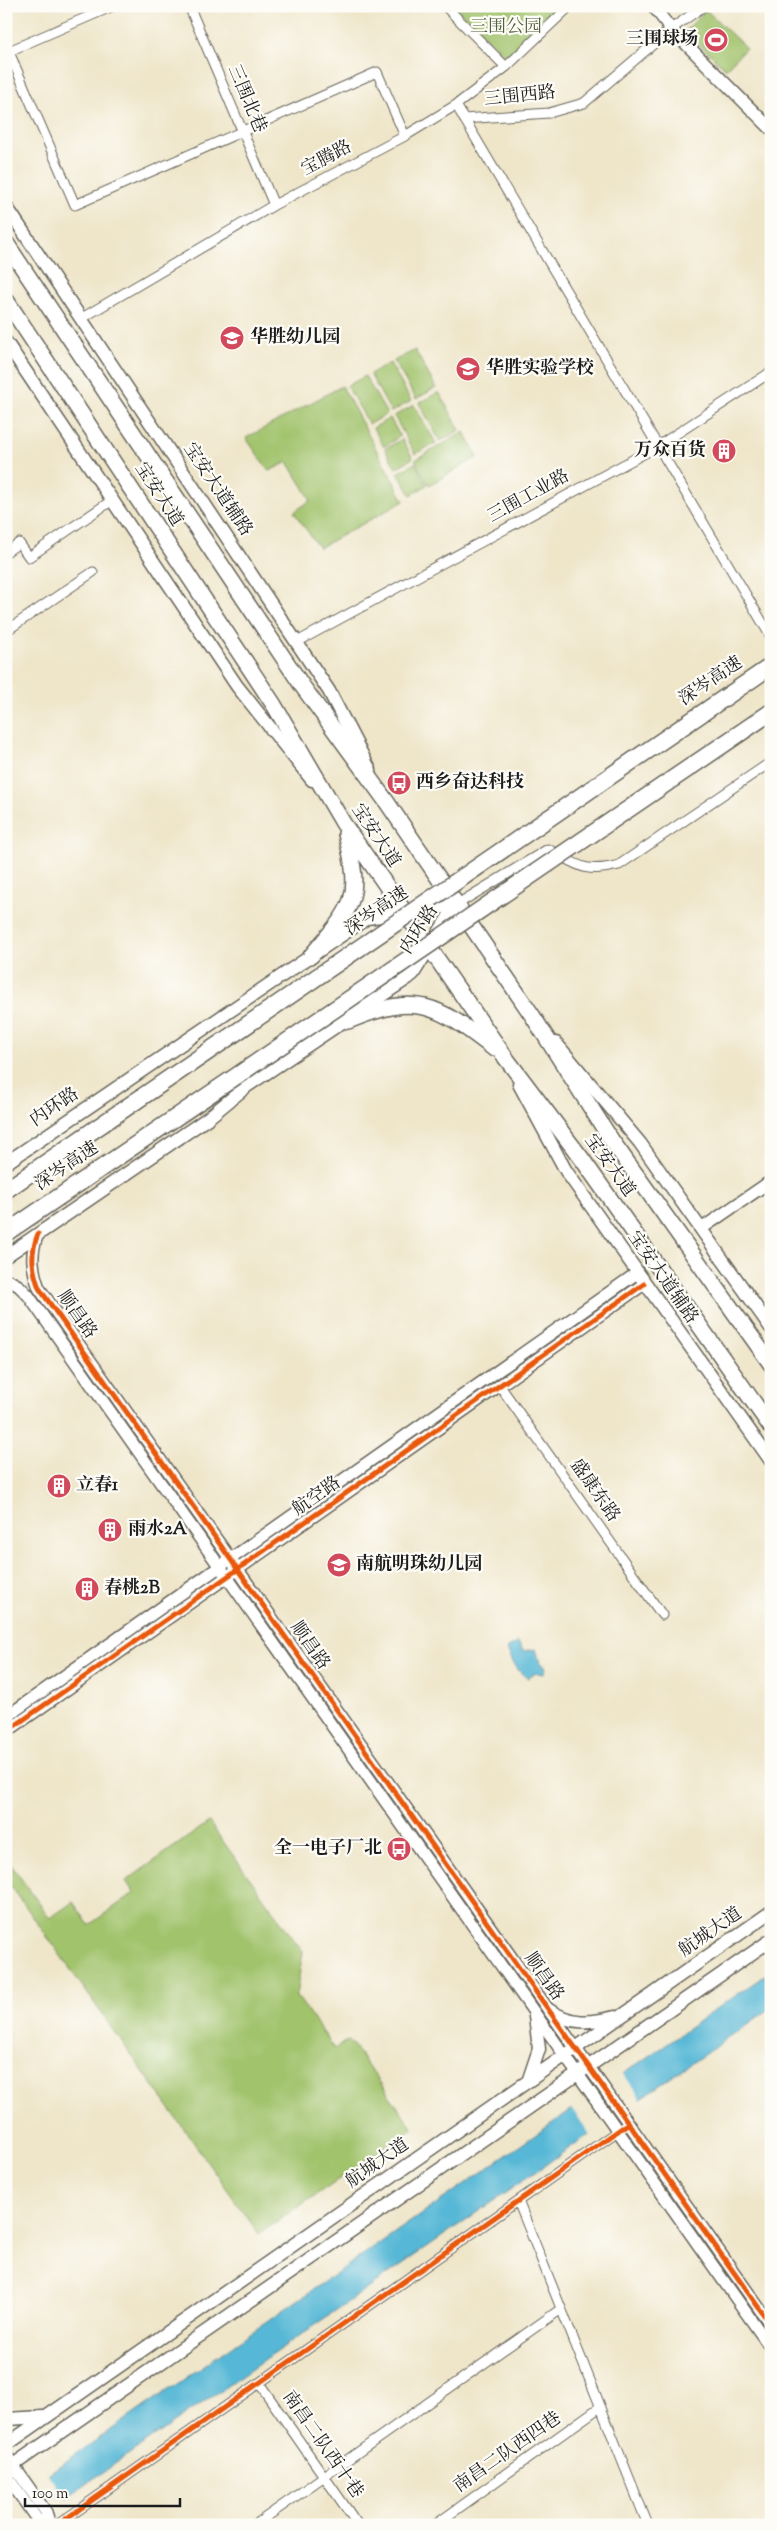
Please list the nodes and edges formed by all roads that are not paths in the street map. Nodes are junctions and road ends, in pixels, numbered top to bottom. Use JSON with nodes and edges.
{"nodes":[{"id":1,"x":113,"y":6,"type":"edge"},
{"id":2,"x":189,"y":6,"type":"edge"},
{"id":3,"x":446,"y":6,"type":"edge"},
{"id":4,"x":570,"y":6,"type":"edge"},
{"id":5,"x":653,"y":6,"type":"edge"},
{"id":6,"x":704,"y":6,"type":"edge"},
{"id":7,"x":671,"y":29,"type":"junction"},
{"id":8,"x":8,"y":48,"type":"edge"},
{"id":9,"x":506,"y":68,"type":"junction"},
{"id":10,"x":456,"y":105,"type":"junction"},
{"id":11,"x":464,"y":119,"type":"junction"},
{"id":12,"x":771,"y":128,"type":"edge"},
{"id":13,"x":242,"y":131,"type":"junction"},
{"id":14,"x":405,"y":136,"type":"junction"},
{"id":15,"x":274,"y":205,"type":"junction"},
{"id":16,"x":6,"y":206,"type":"edge"},
{"id":17,"x":6,"y":242,"type":"edge"},
{"id":18,"x":6,"y":300,"type":"edge"},
{"id":19,"x":82,"y":318,"type":"junction"},
{"id":20,"x":6,"y":342,"type":"edge"},
{"id":21,"x":771,"y":372,"type":"edge"},
{"id":22,"x":658,"y":446,"type":"junction"},
{"id":23,"x":111,"y":501,"type":"junction"},
{"id":24,"x":6,"y":552,"type":"edge"},
{"id":25,"x":93,"y":572,"type":"dead end"},
{"id":26,"x":6,"y":631,"type":"edge"},
{"id":27,"x":771,"y":637,"type":"edge"},
{"id":28,"x":297,"y":642,"type":"junction"},
{"id":29,"x":771,"y":666,"type":"edge"},
{"id":30,"x":771,"y":712,"type":"edge"},
{"id":31,"x":771,"y":762,"type":"edge"},
{"id":32,"x":326,"y":798,"type":"junction"},
{"id":33,"x":386,"y":801,"type":"junction"},
{"id":34,"x":343,"y":823,"type":"junction"},
{"id":35,"x":456,"y":905,"type":"junction"},
{"id":36,"x":404,"y":913,"type":"junction"},
{"id":37,"x":428,"y":948,"type":"junction"},
{"id":38,"x":311,"y":956,"type":"junction"},
{"id":39,"x":532,"y":1015,"type":"junction"},
{"id":40,"x":348,"y":1021,"type":"junction"},
{"id":41,"x":505,"y":1057,"type":"junction"},
{"id":42,"x":23,"y":1152,"type":"junction"},
{"id":43,"x":6,"y":1158,"type":"edge"},
{"id":44,"x":6,"y":1163,"type":"edge"},
{"id":45,"x":771,"y":1181,"type":"edge"},
{"id":46,"x":6,"y":1190,"type":"edge"},
{"id":47,"x":702,"y":1229,"type":"junction"},
{"id":48,"x":6,"y":1233,"type":"edge"},
{"id":49,"x":38,"y":1234,"type":"junction"},
{"id":50,"x":6,"y":1256,"type":"edge"},
{"id":51,"x":637,"y":1273,"type":"junction"},
{"id":52,"x":6,"y":1279,"type":"edge"},
{"id":53,"x":644,"y":1284,"type":"junction"},
{"id":54,"x":771,"y":1328,"type":"edge"},
{"id":55,"x":771,"y":1364,"type":"edge"},
{"id":56,"x":500,"y":1386,"type":"junction"},
{"id":57,"x":771,"y":1427,"type":"edge"},
{"id":58,"x":771,"y":1461,"type":"edge"},
{"id":59,"x":230,"y":1559,"type":"junction"},
{"id":60,"x":219,"y":1567,"type":"junction"},
{"id":61,"x":238,"y":1569,"type":"junction"},
{"id":62,"x":226,"y":1577,"type":"junction"},
{"id":63,"x":662,"y":1615,"type":"dead end"},
{"id":64,"x":6,"y":1717,"type":"edge"},
{"id":65,"x":6,"y":1732,"type":"edge"},
{"id":66,"x":771,"y":1912,"type":"edge"},
{"id":67,"x":771,"y":1940,"type":"edge"},
{"id":68,"x":549,"y":2010,"type":"junction"},
{"id":69,"x":622,"y":2015,"type":"junction"},
{"id":70,"x":535,"y":2016,"type":"junction"},
{"id":71,"x":576,"y":2047,"type":"junction"},
{"id":72,"x":563,"y":2056,"type":"junction"},
{"id":73,"x":588,"y":2065,"type":"junction"},
{"id":74,"x":576,"y":2074,"type":"junction"},
{"id":75,"x":529,"y":2080,"type":"junction"},
{"id":76,"x":627,"y":2120,"type":"junction"},
{"id":77,"x":615,"y":2129,"type":"junction"},
{"id":78,"x":518,"y":2201,"type":"junction"},
{"id":79,"x":561,"y":2309,"type":"junction"},
{"id":80,"x":771,"y":2325,"type":"edge"},
{"id":81,"x":771,"y":2348,"type":"edge"},
{"id":82,"x":259,"y":2383,"type":"junction"},
{"id":83,"x":600,"y":2407,"type":"junction"},
{"id":84,"x":50,"y":2414,"type":"junction"},
{"id":85,"x":6,"y":2419,"type":"edge"},
{"id":86,"x":6,"y":2445,"type":"edge"},
{"id":87,"x":11,"y":2471,"type":"edge"},
{"id":88,"x":324,"y":2476,"type":"junction"},
{"id":89,"x":42,"y":2518,"type":"edge"},
{"id":90,"x":50,"y":2525,"type":"edge"},
{"id":91,"x":57,"y":2525,"type":"edge"},
{"id":92,"x":255,"y":2525,"type":"edge"},
{"id":93,"x":358,"y":2525,"type":"edge"},
{"id":94,"x":435,"y":2525,"type":"edge"},
{"id":95,"x":648,"y":2525,"type":"edge"}],
"edges":[{"from":1,"to":8,"type":"street"},
{"from":2,"to":13,"type":"street","name":"三围北巷"},
{"from":3,"to":9,"type":"street"},
{"from":4,"to":9,"type":"street","name":"宝腾路"},
{"from":5,"to":7,"type":"street"},
{"from":6,"to":7,"type":"street","name":"三围西路"},
{"from":7,"to":11,"type":"street","name":"三围西路"},
{"from":7,"to":12,"type":"street"},
{"from":8,"to":13,"type":"street"},
{"from":9,"to":10,"type":"street","name":"宝腾路"},
{"from":10,"to":11,"type":"street"},
{"from":10,"to":14,"type":"street","name":"宝腾路"},
{"from":11,"to":22,"type":"street"},
{"from":13,"to":14,"type":"street"},
{"from":13,"to":15,"type":"street","name":"三围北巷"},
{"from":14,"to":15,"type":"street","name":"宝腾路"},
{"from":15,"to":19,"type":"street","name":"宝腾路"},
{"from":16,"to":19,"type":"main road","name":"宝安大道辅路"},
{"from":17,"to":33,"type":"main road","name":"宝安大道"},
{"from":18,"to":32,"type":"main road","name":"宝安大道"},
{"from":19,"to":28,"type":"main road","name":"宝安大道辅路"},
{"from":20,"to":23,"type":"main road"},
{"from":21,"to":22,"type":"street","name":"三围工业路"},
{"from":22,"to":27,"type":"street"},
{"from":22,"to":28,"type":"street","name":"三围工业路"},
{"from":23,"to":24,"type":"street"},
{"from":23,"to":32,"type":"main road"},
{"from":25,"to":26,"type":"street"},
{"from":28,"to":33,"type":"main road","name":"宝安大道辅路"},
{"from":29,"to":46,"type":"highway","name":"深岑高速","bridge":true},
{"from":30,"to":48,"type":"highway","name":"深岑高速","bridge":true},
{"from":31,"to":35,"type":"street"},
{"from":32,"to":34,"type":"main road","name":"宝安大道"},
{"from":33,"to":35,"type":"main road","name":"宝安大道"},
{"from":34,"to":36,"type":"main road","name":"宝安大道"},
{"from":34,"to":38,"type":"main road"},
{"from":35,"to":36,"type":"main road","name":"内环路"},
{"from":35,"to":37,"type":"main road","name":"内环路"},
{"from":35,"to":39,"type":"main road","name":"宝安大道"},
{"from":36,"to":37,"type":"main road","name":"宝安大道"},
{"from":36,"to":38,"type":"main road","name":"内环路"},
{"from":37,"to":40,"type":"main road","name":"内环路"},
{"from":37,"to":41,"type":"main road","name":"宝安大道"},
{"from":38,"to":42,"type":"main road","name":"内环路"},
{"from":39,"to":47,"type":"main road"},
{"from":39,"to":55,"type":"main road","name":"宝安大道"},
{"from":40,"to":41,"type":"main road"},
{"from":40,"to":49,"type":"main road","name":"内环路"},
{"from":41,"to":51,"type":"main road","name":"宝安大道辅路"},
{"from":41,"to":57,"type":"main road","name":"宝安大道"},
{"from":42,"to":43,"type":"street"},
{"from":42,"to":44,"type":"main road","name":"内环路"},
{"from":45,"to":47,"type":"street"},
{"from":47,"to":54,"type":"main road"},
{"from":49,"to":50,"type":"main road","name":"内环路"},
{"from":49,"to":59,"type":"street","name":"顺昌路"},
{"from":51,"to":53,"type":"main road","name":"宝安大道辅路"},
{"from":51,"to":59,"type":"street","name":"航空路"},
{"from":52,"to":60,"type":"street","name":"顺昌路"},
{"from":53,"to":56,"type":"street","name":"航空路"},
{"from":53,"to":58,"type":"main road","name":"宝安大道辅路"},
{"from":56,"to":61,"type":"street","name":"航空路"},
{"from":56,"to":63,"type":"street","name":"盛康东路"},
{"from":59,"to":60,"type":"street","name":"航空路"},
{"from":59,"to":61,"type":"street","name":"顺昌路"},
{"from":60,"to":62,"type":"street","name":"顺昌路"},
{"from":60,"to":64,"type":"street","name":"航空路"},
{"from":61,"to":62,"type":"street","name":"航空路"},
{"from":61,"to":68,"type":"street","name":"顺昌路"},
{"from":62,"to":65,"type":"street","name":"航空路"},
{"from":62,"to":70,"type":"street","name":"顺昌路"},
{"from":66,"to":69,"type":"main road","name":"航城大道"},
{"from":67,"to":73,"type":"main road"},
{"from":68,"to":69,"type":"main road"},
{"from":68,"to":71,"type":"street","name":"顺昌路"},
{"from":69,"to":71,"type":"main road","name":"航城大道"},
{"from":70,"to":72,"type":"street","name":"顺昌路"},
{"from":70,"to":75,"type":"main road"},
{"from":71,"to":72,"type":"main road","name":"航城大道"},
{"from":71,"to":73,"type":"street","name":"顺昌路"},
{"from":72,"to":74,"type":"street","name":"顺昌路"},
{"from":72,"to":75,"type":"main road","name":"航城大道"},
{"from":73,"to":74,"type":"main road"},
{"from":73,"to":76,"type":"street","name":"顺昌路"},
{"from":74,"to":77,"type":"street","name":"顺昌路"},
{"from":74,"to":87,"type":"main road"},
{"from":75,"to":84,"type":"main road","name":"航城大道"},
{"from":76,"to":77,"type":"street"},
{"from":76,"to":80,"type":"street"},
{"from":77,"to":78,"type":"street"},
{"from":77,"to":81,"type":"street"},
{"from":78,"to":79,"type":"street"},
{"from":78,"to":82,"type":"street"},
{"from":79,"to":83,"type":"street"},
{"from":79,"to":88,"type":"street"},
{"from":82,"to":88,"type":"street","name":"南昌二队西十巷"},
{"from":82,"to":91,"type":"street"},
{"from":83,"to":94,"type":"street","name":"南昌二队西四巷"},
{"from":83,"to":95,"type":"street"},
{"from":84,"to":85,"type":"main road"},
{"from":84,"to":86,"type":"main road","name":"航城大道"},
{"from":87,"to":89,"type":"street"},
{"from":88,"to":92,"type":"street"},
{"from":88,"to":93,"type":"street","name":"南昌二队西十巷"},
{"from":89,"to":90,"type":"street"}]}
